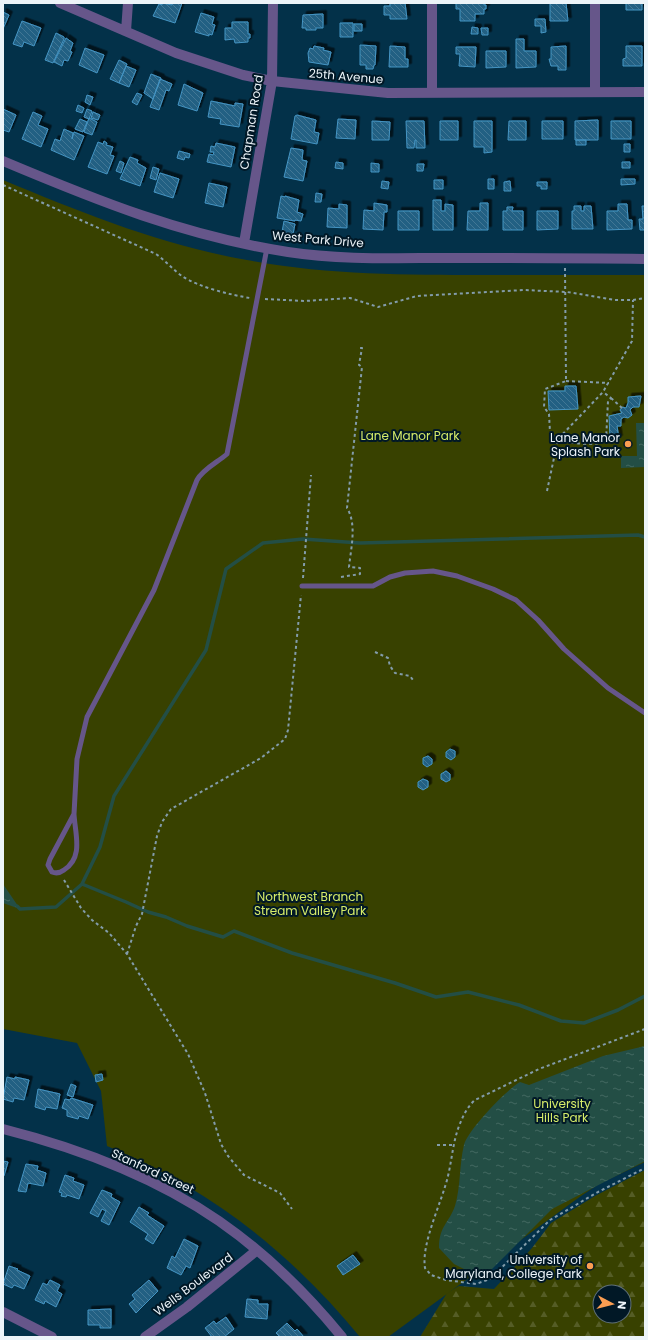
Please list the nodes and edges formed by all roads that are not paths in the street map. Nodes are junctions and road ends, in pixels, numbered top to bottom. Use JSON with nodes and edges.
{"nodes":[{"id":1,"x":60,"y":3,"type":"edge"},
{"id":2,"x":128,"y":3,"type":"edge"},
{"id":3,"x":273,"y":3,"type":"edge"},
{"id":4,"x":432,"y":3,"type":"edge"},
{"id":5,"x":595,"y":3,"type":"edge"},
{"id":6,"x":126,"y":31,"type":"junction"},
{"id":7,"x":272,"y":81,"type":"junction"},
{"id":8,"x":595,"y":91,"type":"junction"},
{"id":9,"x":432,"y":92,"type":"junction"},
{"id":10,"x":645,"y":92,"type":"edge"},
{"id":11,"x":3,"y":161,"type":"edge"},
{"id":12,"x":244,"y":243,"type":"junction"},
{"id":13,"x":267,"y":248,"type":"junction"},
{"id":14,"x":645,"y":259,"type":"edge"},
{"id":15,"x":302,"y":585,"type":"road end"},
{"id":16,"x":645,"y":713,"type":"edge"},
{"id":17,"x":74,"y":814,"type":"junction"},
{"id":18,"x":3,"y":1129,"type":"edge"},
{"id":19,"x":256,"y":1251,"type":"junction"},
{"id":20,"x":3,"y":1312,"type":"edge"},
{"id":21,"x":52,"y":1337,"type":"edge"},
{"id":22,"x":145,"y":1337,"type":"edge"},
{"id":23,"x":342,"y":1337,"type":"edge"}],
"edges":[{"from":1,"to":6,"type":"street","name":"25th Avenue"},
{"from":2,"to":6,"type":"street"},
{"from":3,"to":7,"type":"street","name":"Chapman Road"},
{"from":4,"to":9,"type":"street"},
{"from":5,"to":8,"type":"street"},
{"from":6,"to":7,"type":"street","name":"25th Avenue"},
{"from":7,"to":9,"type":"street","name":"25th Avenue"},
{"from":7,"to":12,"type":"street","name":"Chapman Road"},
{"from":8,"to":9,"type":"street","name":"25th Avenue"},
{"from":8,"to":10,"type":"street","name":"25th Avenue"},
{"from":11,"to":12,"type":"street","name":"West Park Drive"},
{"from":12,"to":13,"type":"street","name":"West Park Drive"},
{"from":13,"to":14,"type":"street","name":"West Park Drive"},
{"from":13,"to":17,"type":"lane"},
{"from":15,"to":16,"type":"lane"},
{"from":17,"to":17,"type":"lane"},
{"from":18,"to":19,"type":"street","name":"Stanford Street"},
{"from":19,"to":22,"type":"street","name":"Wells Boulevard"},
{"from":19,"to":23,"type":"street","name":"Stanford Street"},
{"from":20,"to":21,"type":"street"}]}
